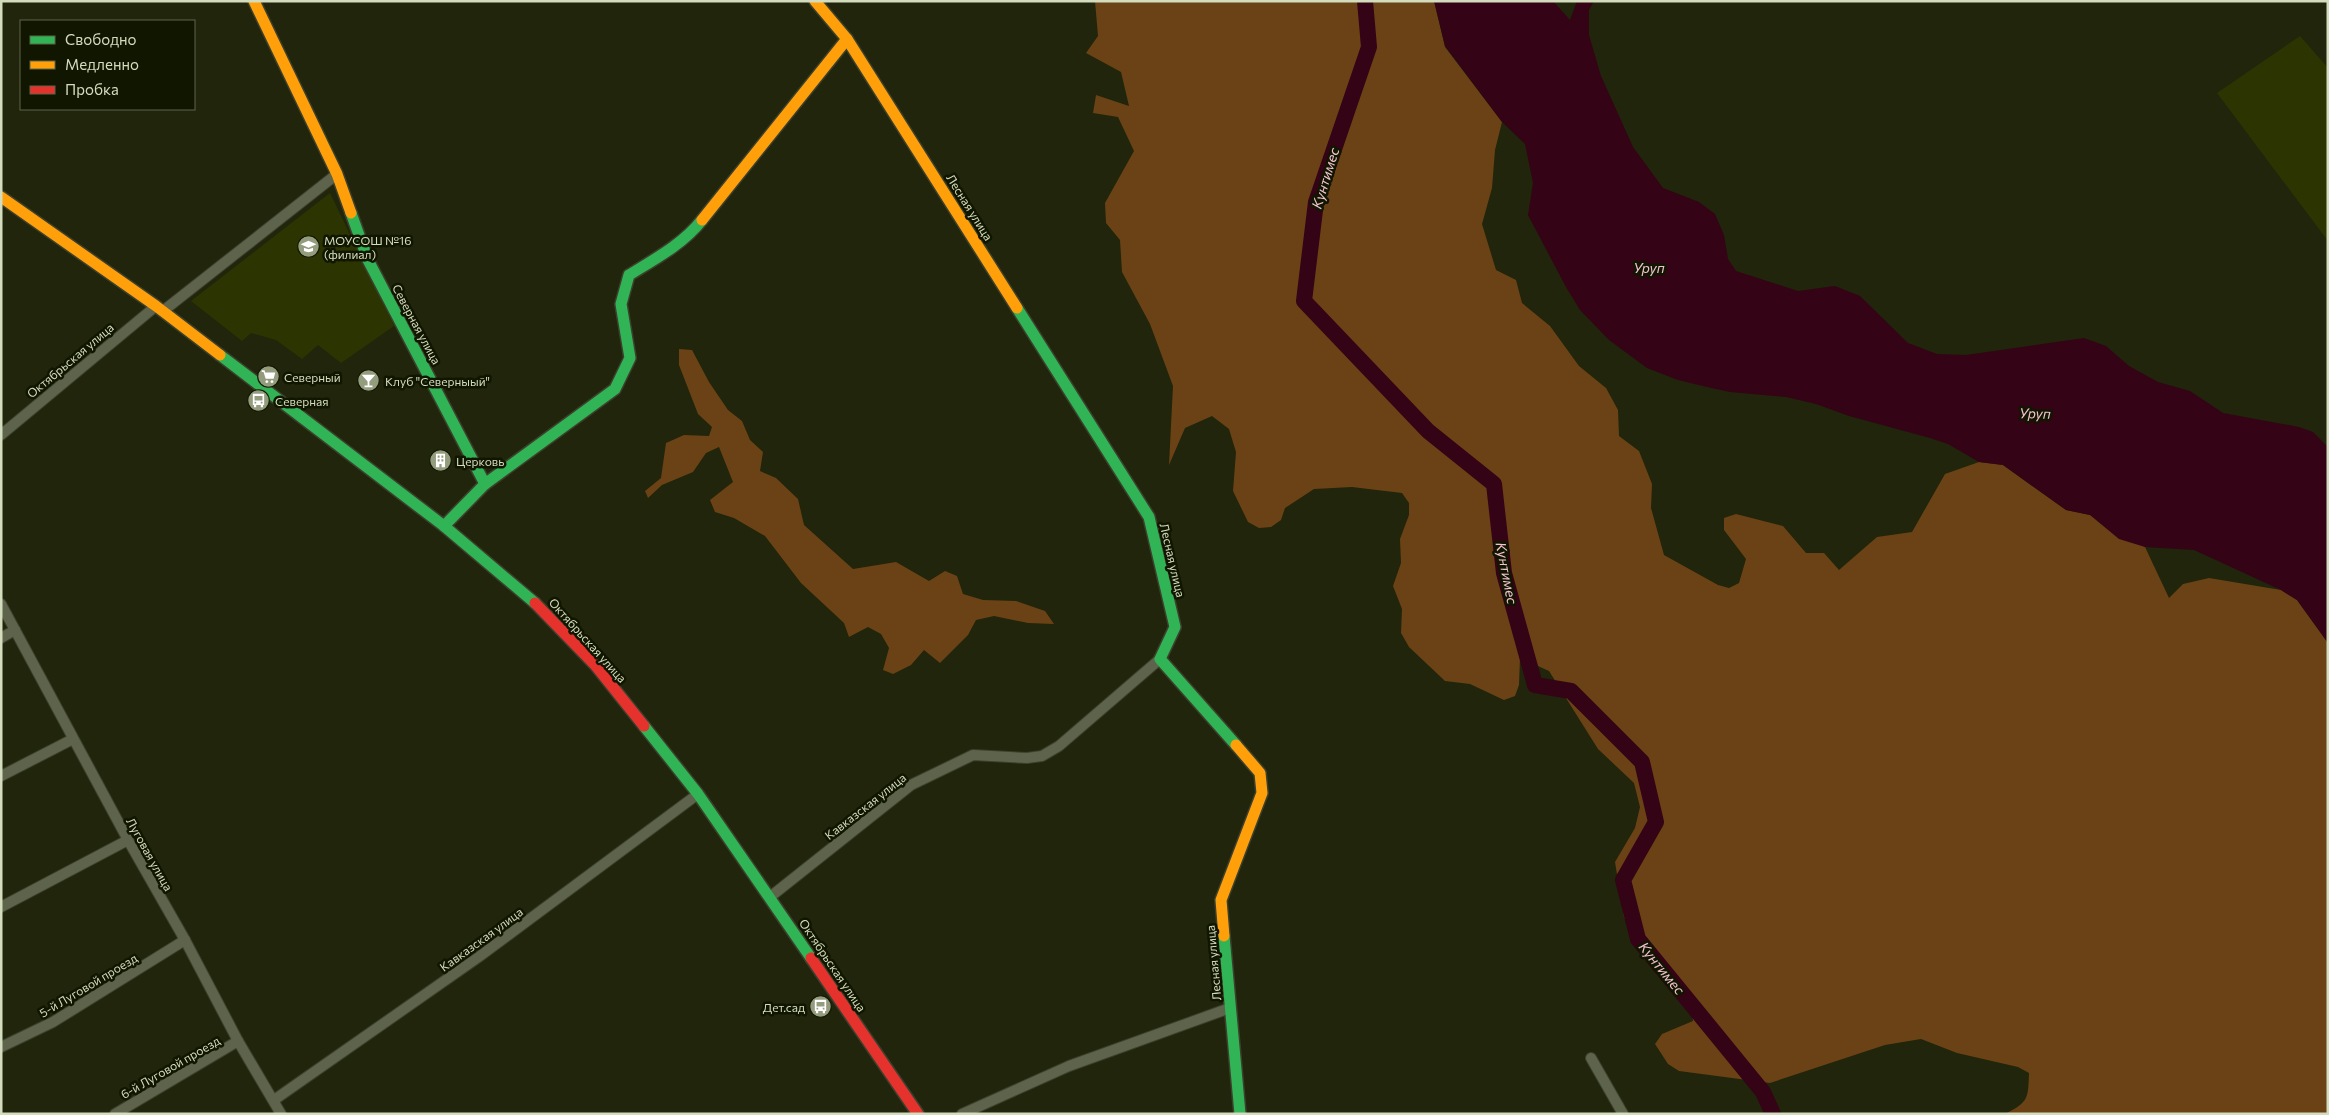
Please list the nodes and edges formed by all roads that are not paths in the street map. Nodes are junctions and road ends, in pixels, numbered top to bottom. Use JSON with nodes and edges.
{"nodes":[{"id":1,"x":254,"y":1,"type":"edge"},
{"id":2,"x":815,"y":1,"type":"edge"},
{"id":3,"x":847,"y":39,"type":"junction"},
{"id":4,"x":337,"y":174,"type":"junction"},
{"id":5,"x":1,"y":197,"type":"edge"},
{"id":6,"x":160,"y":309,"type":"junction"},
{"id":7,"x":1,"y":435,"type":"edge"},
{"id":8,"x":485,"y":484,"type":"junction"},
{"id":9,"x":444,"y":526,"type":"junction"},
{"id":10,"x":1,"y":604,"type":"edge"},
{"id":11,"x":15,"y":630,"type":"junction"},
{"id":12,"x":1,"y":638,"type":"edge"},
{"id":13,"x":1160,"y":659,"type":"junction"},
{"id":14,"x":73,"y":739,"type":"junction"},
{"id":15,"x":1,"y":776,"type":"edge"},
{"id":16,"x":698,"y":794,"type":"junction"},
{"id":17,"x":128,"y":840,"type":"junction"},
{"id":18,"x":770,"y":897,"type":"junction"},
{"id":19,"x":1,"y":907,"type":"edge"},
{"id":20,"x":185,"y":940,"type":"junction"},
{"id":21,"x":1230,"y":1008,"type":"junction"},
{"id":22,"x":238,"y":1041,"type":"junction"},
{"id":23,"x":1,"y":1047,"type":"edge"},
{"id":24,"x":1591,"y":1058,"type":"dead end"},
{"id":25,"x":274,"y":1100,"type":"junction"},
{"id":26,"x":115,"y":1114,"type":"edge"},
{"id":27,"x":281,"y":1114,"type":"edge"},
{"id":28,"x":918,"y":1114,"type":"edge"},
{"id":29,"x":962,"y":1114,"type":"edge"},
{"id":30,"x":1240,"y":1114,"type":"edge"},
{"id":31,"x":1623,"y":1114,"type":"edge"}],
"edges":[{"from":1,"to":4,"type":"street","name":"Северная улица"},
{"from":2,"to":3,"type":"street","name":"Лесная улица"},
{"from":3,"to":8,"type":"street"},
{"from":3,"to":13,"type":"street","name":"Лесная улица"},
{"from":4,"to":6,"type":"street"},
{"from":4,"to":8,"type":"street","name":"Северная улица"},
{"from":5,"to":6,"type":"street","name":"Октябрьская улица"},
{"from":6,"to":7,"type":"street","name":"Октябрьская улица"},
{"from":6,"to":9,"type":"street","name":"Октябрьская улица"},
{"from":8,"to":9,"type":"street"},
{"from":9,"to":16,"type":"street","name":"Октябрьская улица"},
{"from":10,"to":11,"type":"street","name":"Луговая улица"},
{"from":11,"to":12,"type":"street"},
{"from":11,"to":14,"type":"street","name":"Луговая улица"},
{"from":13,"to":18,"type":"street","name":"Кавказская улица"},
{"from":13,"to":21,"type":"street","name":"Лесная улица"},
{"from":14,"to":15,"type":"street"},
{"from":14,"to":17,"type":"street","name":"Луговая улица"},
{"from":16,"to":18,"type":"street","name":"Октябрьская улица"},
{"from":16,"to":25,"type":"street","name":"Кавказская улица"},
{"from":17,"to":19,"type":"street"},
{"from":17,"to":20,"type":"street","name":"Луговая улица"},
{"from":18,"to":28,"type":"street","name":"Октябрьская улица"},
{"from":20,"to":22,"type":"street","name":"Луговая улица"},
{"from":20,"to":23,"type":"street","name":"5-й Луговой проезд"},
{"from":21,"to":29,"type":"street"},
{"from":21,"to":30,"type":"street","name":"Лесная улица"},
{"from":22,"to":25,"type":"street","name":"Луговая улица"},
{"from":22,"to":26,"type":"street","name":"6-й Луговой проезд"},
{"from":24,"to":31,"type":"street"},
{"from":25,"to":27,"type":"street","name":"Луговая улица"}]}
